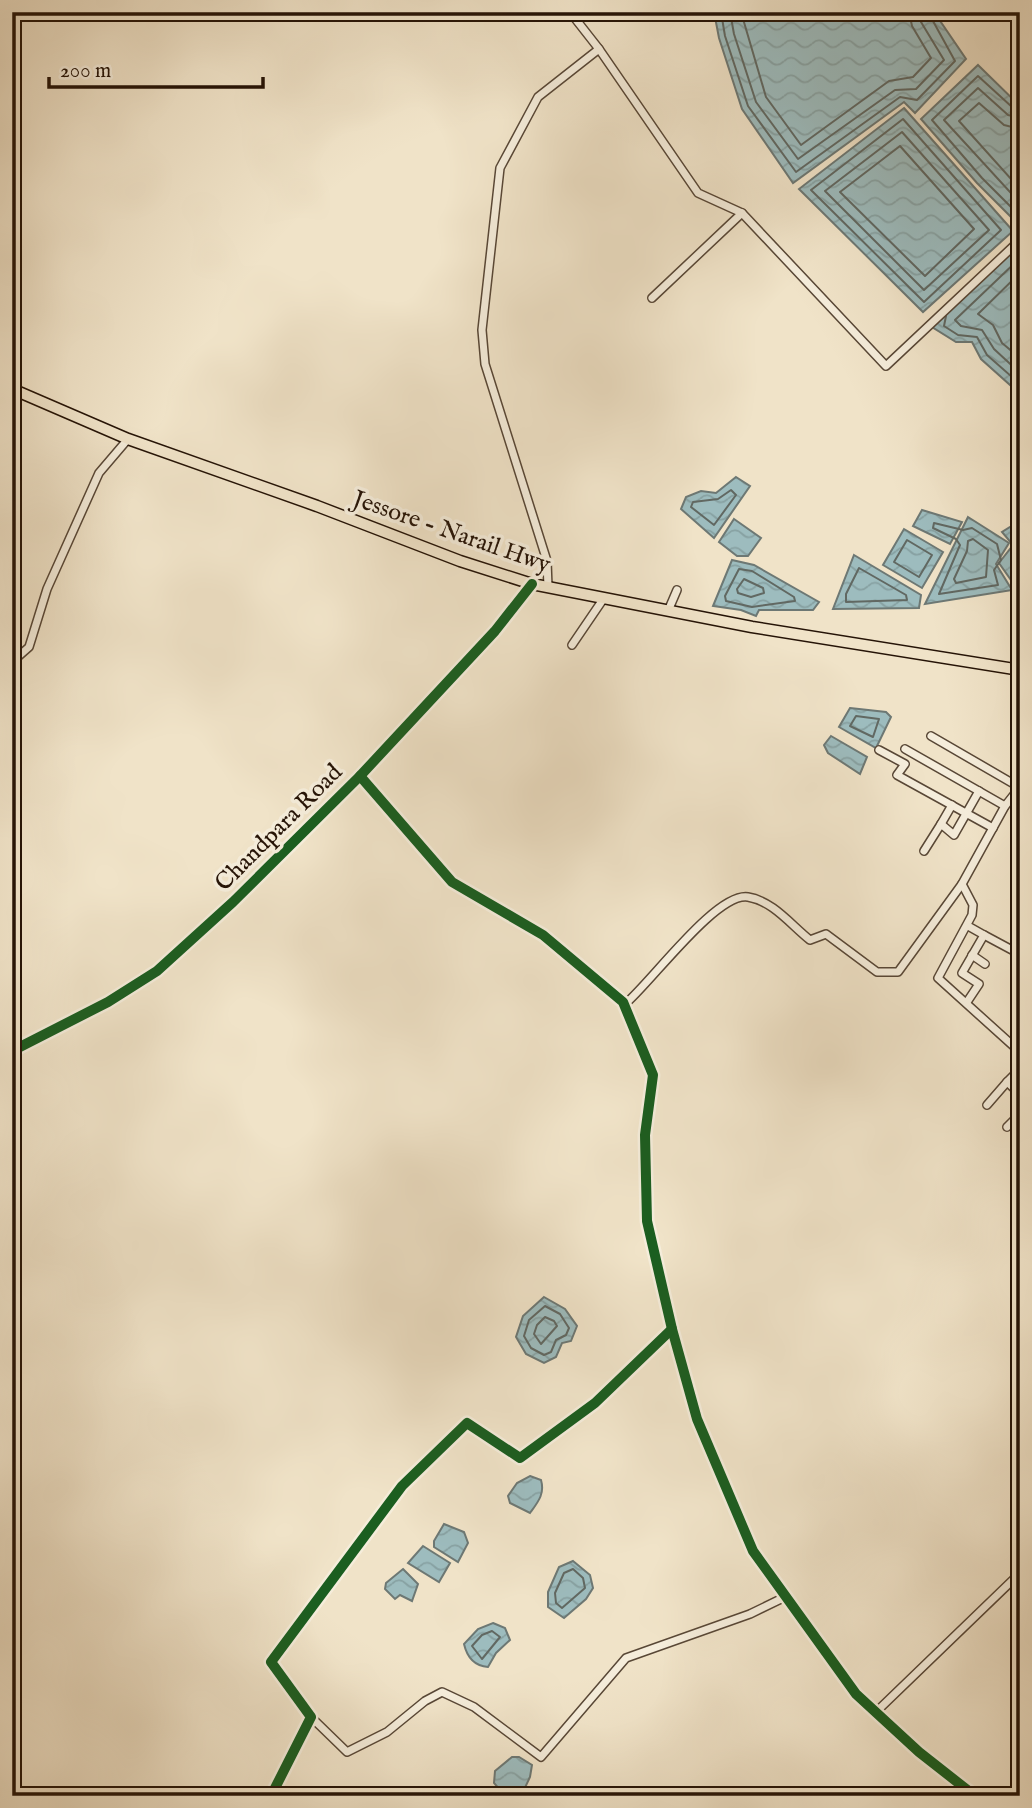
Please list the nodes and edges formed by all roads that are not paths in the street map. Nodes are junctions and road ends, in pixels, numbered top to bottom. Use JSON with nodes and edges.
{"nodes":[{"id":1,"x":570,"y":12,"type":"edge"},
{"id":2,"x":598,"y":49,"type":"junction"},
{"id":3,"x":742,"y":213,"type":"junction"},
{"id":4,"x":1020,"y":240,"type":"edge"},
{"id":5,"x":652,"y":298,"type":"dead end"},
{"id":6,"x":12,"y":389,"type":"edge"},
{"id":7,"x":128,"y":439,"type":"junction"},
{"id":8,"x":532,"y":584,"type":"junction"},
{"id":9,"x":548,"y":587,"type":"junction"},
{"id":10,"x":677,"y":590,"type":"dead end"},
{"id":11,"x":604,"y":598,"type":"junction"},
{"id":12,"x":668,"y":611,"type":"junction"},
{"id":13,"x":572,"y":645,"type":"dead end"},
{"id":14,"x":12,"y":662,"type":"edge"},
{"id":15,"x":1020,"y":670,"type":"edge"},
{"id":16,"x":931,"y":736,"type":"dead end"},
{"id":17,"x":905,"y":749,"type":"dead end"},
{"id":18,"x":880,"y":750,"type":"dead end"},
{"id":19,"x":360,"y":776,"type":"junction"},
{"id":20,"x":1020,"y":787,"type":"edge"},
{"id":21,"x":979,"y":791,"type":"junction"},
{"id":22,"x":952,"y":805,"type":"junction"},
{"id":23,"x":1005,"y":806,"type":"junction"},
{"id":24,"x":967,"y":813,"type":"junction"},
{"id":25,"x":941,"y":824,"type":"junction"},
{"id":26,"x":993,"y":828,"type":"junction"},
{"id":27,"x":924,"y":851,"type":"dead end"},
{"id":28,"x":962,"y":884,"type":"junction"},
{"id":29,"x":968,"y":926,"type":"dead end"},
{"id":30,"x":984,"y":935,"type":"junction"},
{"id":31,"x":1020,"y":943,"type":"edge"},
{"id":32,"x":972,"y":955,"type":"junction"},
{"id":33,"x":985,"y":964,"type":"dead end"},
{"id":34,"x":967,"y":1002,"type":"dead end"},
{"id":35,"x":624,"y":1005,"type":"junction"},
{"id":36,"x":12,"y":1051,"type":"edge"},
{"id":37,"x":1020,"y":1052,"type":"edge"},
{"id":38,"x":1020,"y":1069,"type":"edge"},
{"id":39,"x":1007,"y":1082,"type":"junction"},
{"id":40,"x":1020,"y":1094,"type":"edge"},
{"id":41,"x":988,"y":1105,"type":"dead end"},
{"id":42,"x":1020,"y":1114,"type":"edge"},
{"id":43,"x":1007,"y":1127,"type":"dead end"},
{"id":44,"x":672,"y":1329,"type":"junction"},
{"id":45,"x":1020,"y":1573,"type":"edge"},
{"id":46,"x":785,"y":1597,"type":"junction"},
{"id":47,"x":876,"y":1712,"type":"junction"},
{"id":48,"x":311,"y":1717,"type":"junction"},
{"id":49,"x":271,"y":1796,"type":"edge"},
{"id":50,"x":975,"y":1796,"type":"edge"}],
"edges":[{"from":1,"to":2,"type":"street"},
{"from":2,"to":3,"type":"street"},
{"from":2,"to":9,"type":"street"},
{"from":3,"to":4,"type":"street"},
{"from":3,"to":5,"type":"street"},
{"from":6,"to":7,"type":"highway","name":"Jessore - Narail Hwy"},
{"from":7,"to":8,"type":"highway","name":"Jessore - Narail Hwy"},
{"from":7,"to":14,"type":"street"},
{"from":8,"to":9,"type":"highway","name":"Jessore - Narail Hwy"},
{"from":8,"to":19,"type":"street","name":"Chandpara Road"},
{"from":9,"to":11,"type":"highway","name":"Jessore - Narail Hwy"},
{"from":10,"to":12,"type":"street"},
{"from":11,"to":12,"type":"highway","name":"Jessore - Narail Hwy"},
{"from":11,"to":13,"type":"street"},
{"from":12,"to":15,"type":"highway","name":"Jessore - Narail Hwy"},
{"from":16,"to":20,"type":"street"},
{"from":17,"to":21,"type":"street"},
{"from":18,"to":22,"type":"street"},
{"from":19,"to":35,"type":"street"},
{"from":19,"to":36,"type":"street","name":"Chandpara Road"},
{"from":20,"to":23,"type":"street"},
{"from":21,"to":23,"type":"street"},
{"from":21,"to":24,"type":"street"},
{"from":22,"to":24,"type":"street"},
{"from":22,"to":25,"type":"street"},
{"from":23,"to":26,"type":"street"},
{"from":24,"to":25,"type":"street"},
{"from":24,"to":26,"type":"street"},
{"from":25,"to":27,"type":"street"},
{"from":26,"to":28,"type":"street"},
{"from":28,"to":35,"type":"street"},
{"from":28,"to":37,"type":"street"},
{"from":29,"to":30,"type":"street"},
{"from":30,"to":31,"type":"street"},
{"from":30,"to":32,"type":"street"},
{"from":32,"to":33,"type":"street"},
{"from":32,"to":34,"type":"street"},
{"from":35,"to":44,"type":"street"},
{"from":38,"to":39,"type":"street"},
{"from":39,"to":40,"type":"street"},
{"from":39,"to":41,"type":"street"},
{"from":42,"to":43,"type":"street"},
{"from":44,"to":46,"type":"street"},
{"from":44,"to":48,"type":"street"},
{"from":45,"to":47,"type":"street"},
{"from":46,"to":47,"type":"street"},
{"from":46,"to":48,"type":"street"},
{"from":47,"to":50,"type":"street"},
{"from":48,"to":49,"type":"street"}]}
